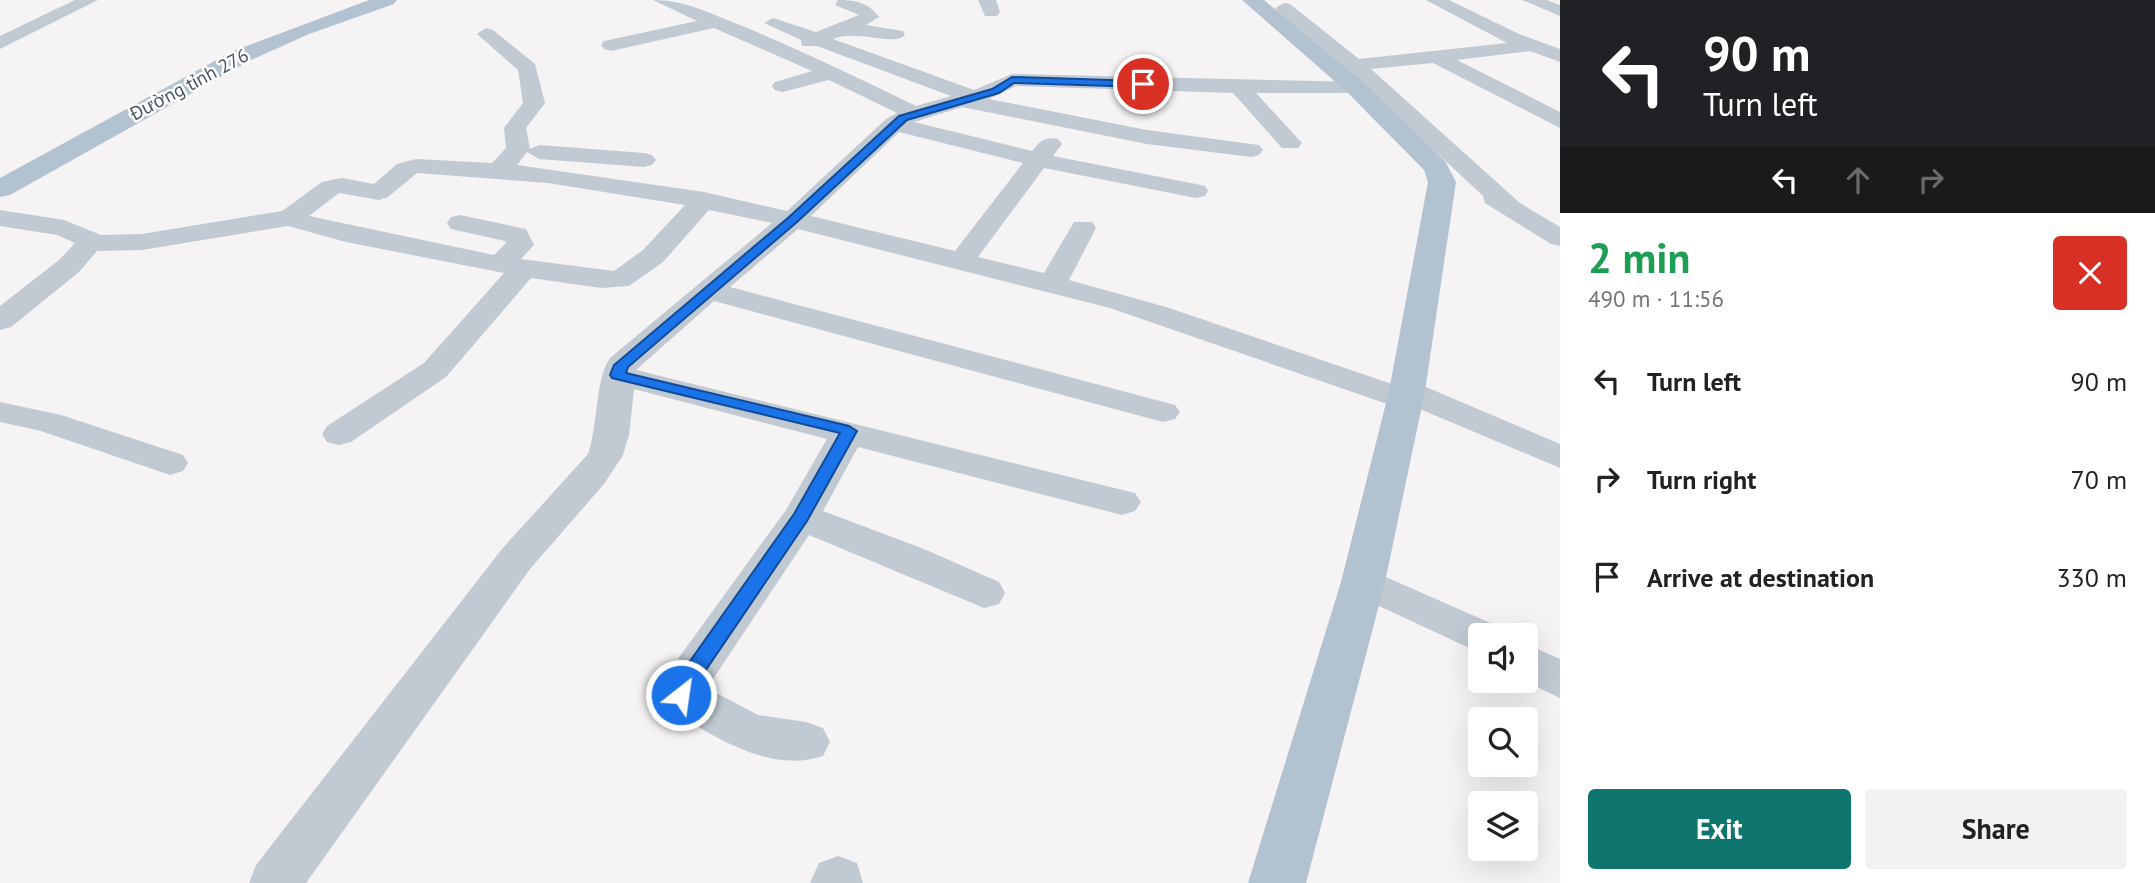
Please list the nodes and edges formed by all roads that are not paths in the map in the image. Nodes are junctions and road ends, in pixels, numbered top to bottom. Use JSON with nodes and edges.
{"nodes":[{"id":1,"x":89,"y":0,"type":"edge"},
{"id":2,"x":387,"y":0,"type":"edge"},
{"id":3,"x":662,"y":0,"type":"edge"},
{"id":4,"x":848,"y":0,"type":"edge"},
{"id":5,"x":1435,"y":0,"type":"edge"},
{"id":6,"x":1531,"y":0,"type":"edge"},
{"id":7,"x":1268,"y":4,"type":"edge"},
{"id":8,"x":1560,"y":11,"type":"edge"},
{"id":9,"x":758,"y":17,"type":"dead end"},
{"id":10,"x":716,"y":22,"type":"junction"},
{"id":11,"x":849,"y":28,"type":"junction"},
{"id":12,"x":486,"y":34,"type":"dead end"},
{"id":13,"x":1560,"y":34,"type":"edge"},
{"id":14,"x":896,"y":35,"type":"dead end"},
{"id":15,"x":817,"y":39,"type":"junction"},
{"id":16,"x":0,"y":43,"type":"edge"},
{"id":17,"x":1516,"y":44,"type":"junction"},
{"id":18,"x":611,"y":46,"type":"dead end"},
{"id":19,"x":786,"y":51,"type":"junction"},
{"id":20,"x":1560,"y":56,"type":"edge"},
{"id":21,"x":1437,"y":57,"type":"junction"},
{"id":22,"x":1533,"y":69,"type":"dead end"},
{"id":23,"x":830,"y":73,"type":"junction"},
{"id":24,"x":1347,"y":73,"type":"junction"},
{"id":25,"x":1095,"y":83,"type":"junction"},
{"id":26,"x":782,"y":86,"type":"dead end"},
{"id":27,"x":1239,"y":87,"type":"junction"},
{"id":28,"x":967,"y":99,"type":"junction"},
{"id":29,"x":904,"y":119,"type":"junction"},
{"id":30,"x":1560,"y":121,"type":"edge"},
{"id":31,"x":1068,"y":122,"type":"junction"},
{"id":32,"x":1290,"y":143,"type":"dead end"},
{"id":33,"x":518,"y":149,"type":"junction"},
{"id":34,"x":1251,"y":150,"type":"dead end"},
{"id":35,"x":1426,"y":156,"type":"junction"},
{"id":36,"x":644,"y":160,"type":"dead end"},
{"id":37,"x":1038,"y":160,"type":"junction"},
{"id":38,"x":498,"y":171,"type":"junction"},
{"id":39,"x":0,"y":189,"type":"edge"},
{"id":40,"x":1196,"y":191,"type":"dead end"},
{"id":41,"x":704,"y":200,"type":"junction"},
{"id":42,"x":1514,"y":211,"type":"junction"},
{"id":43,"x":0,"y":218,"type":"edge"},
{"id":44,"x":290,"y":218,"type":"junction"},
{"id":45,"x":793,"y":219,"type":"junction"},
{"id":46,"x":262,"y":223,"type":"junction"},
{"id":47,"x":460,"y":223,"type":"dead end"},
{"id":48,"x":1083,"y":228,"type":"dead end"},
{"id":49,"x":1560,"y":238,"type":"edge"},
{"id":50,"x":90,"y":242,"type":"junction"},
{"id":51,"x":245,"y":251,"type":"dead end"},
{"id":52,"x":961,"y":261,"type":"junction"},
{"id":53,"x":512,"y":267,"type":"junction"},
{"id":54,"x":1052,"y":284,"type":"junction"},
{"id":55,"x":711,"y":291,"type":"junction"},
{"id":56,"x":0,"y":321,"type":"edge"},
{"id":57,"x":618,"y":375,"type":"junction"},
{"id":58,"x":1406,"y":395,"type":"junction"},
{"id":59,"x":0,"y":412,"type":"edge"},
{"id":60,"x":1163,"y":412,"type":"dead end"},
{"id":61,"x":849,"y":431,"type":"junction"},
{"id":62,"x":339,"y":434,"type":"dead end"},
{"id":63,"x":1560,"y":457,"type":"edge"},
{"id":64,"x":170,"y":463,"type":"dead end"},
{"id":65,"x":1122,"y":502,"type":"dead end"},
{"id":66,"x":801,"y":517,"type":"junction"},
{"id":67,"x":1363,"y":582,"type":"junction"},
{"id":68,"x":984,"y":593,"type":"dead end"},
{"id":69,"x":1468,"y":631,"type":"edge"},
{"id":70,"x":1538,"y":668,"type":"edge"},
{"id":71,"x":1560,"y":680,"type":"edge"},
{"id":72,"x":806,"y":742,"type":"dead end"},
{"id":73,"x":275,"y":883,"type":"edge"},
{"id":74,"x":1277,"y":883,"type":"edge"}],
"edges":[{"from":1,"to":16,"type":"street"},
{"from":2,"to":39,"type":"main road","name":"Đường tỉnh 276"},
{"from":3,"to":10,"type":"street"},
{"from":4,"to":11,"type":"street"},
{"from":5,"to":17,"type":"street"},
{"from":6,"to":8,"type":"street"},
{"from":7,"to":24,"type":"main road"},
{"from":9,"to":15,"type":"street"},
{"from":10,"to":18,"type":"street"},
{"from":10,"to":19,"type":"street"},
{"from":11,"to":14,"type":"street"},
{"from":11,"to":15,"type":"street"},
{"from":12,"to":33,"type":"street"},
{"from":13,"to":17,"type":"street"},
{"from":15,"to":19,"type":"street"},
{"from":15,"to":28,"type":"street"},
{"from":17,"to":20,"type":"street"},
{"from":17,"to":21,"type":"street"},
{"from":17,"to":22,"type":"street"},
{"from":19,"to":23,"type":"street"},
{"from":21,"to":24,"type":"street"},
{"from":21,"to":30,"type":"street"},
{"from":23,"to":26,"type":"street"},
{"from":23,"to":29,"type":"street"},
{"from":24,"to":27,"type":"street"},
{"from":24,"to":35,"type":"main road"},
{"from":24,"to":42,"type":"street"},
{"from":25,"to":27,"type":"street"},
{"from":25,"to":28,"type":"street"},
{"from":25,"to":31,"type":"street"},
{"from":27,"to":32,"type":"street"},
{"from":28,"to":29,"type":"street"},
{"from":28,"to":31,"type":"street"},
{"from":29,"to":37,"type":"street"},
{"from":29,"to":45,"type":"street"},
{"from":31,"to":34,"type":"street"},
{"from":31,"to":37,"type":"street"},
{"from":33,"to":36,"type":"street"},
{"from":33,"to":38,"type":"street"},
{"from":35,"to":42,"type":"street"},
{"from":35,"to":58,"type":"main road"},
{"from":37,"to":40,"type":"street"},
{"from":37,"to":52,"type":"street"},
{"from":38,"to":41,"type":"street"},
{"from":38,"to":44,"type":"street"},
{"from":41,"to":45,"type":"street"},
{"from":41,"to":53,"type":"street"},
{"from":42,"to":49,"type":"street"},
{"from":43,"to":50,"type":"street"},
{"from":44,"to":46,"type":"street"},
{"from":44,"to":53,"type":"street"},
{"from":45,"to":52,"type":"street"},
{"from":45,"to":55,"type":"street"},
{"from":46,"to":50,"type":"street"},
{"from":46,"to":51,"type":"street"},
{"from":47,"to":53,"type":"street"},
{"from":48,"to":54,"type":"street"},
{"from":50,"to":56,"type":"street"},
{"from":52,"to":54,"type":"street"},
{"from":53,"to":62,"type":"street"},
{"from":54,"to":58,"type":"street"},
{"from":55,"to":57,"type":"street"},
{"from":55,"to":60,"type":"street"},
{"from":57,"to":61,"type":"street"},
{"from":57,"to":73,"type":"street"},
{"from":58,"to":63,"type":"street"},
{"from":58,"to":67,"type":"main road"},
{"from":59,"to":64,"type":"street"},
{"from":61,"to":65,"type":"street"},
{"from":61,"to":66,"type":"street"},
{"from":66,"to":68,"type":"street"},
{"from":66,"to":72,"type":"street"},
{"from":67,"to":69,"type":"street"},
{"from":67,"to":74,"type":"main road"},
{"from":70,"to":71,"type":"street"}]}
